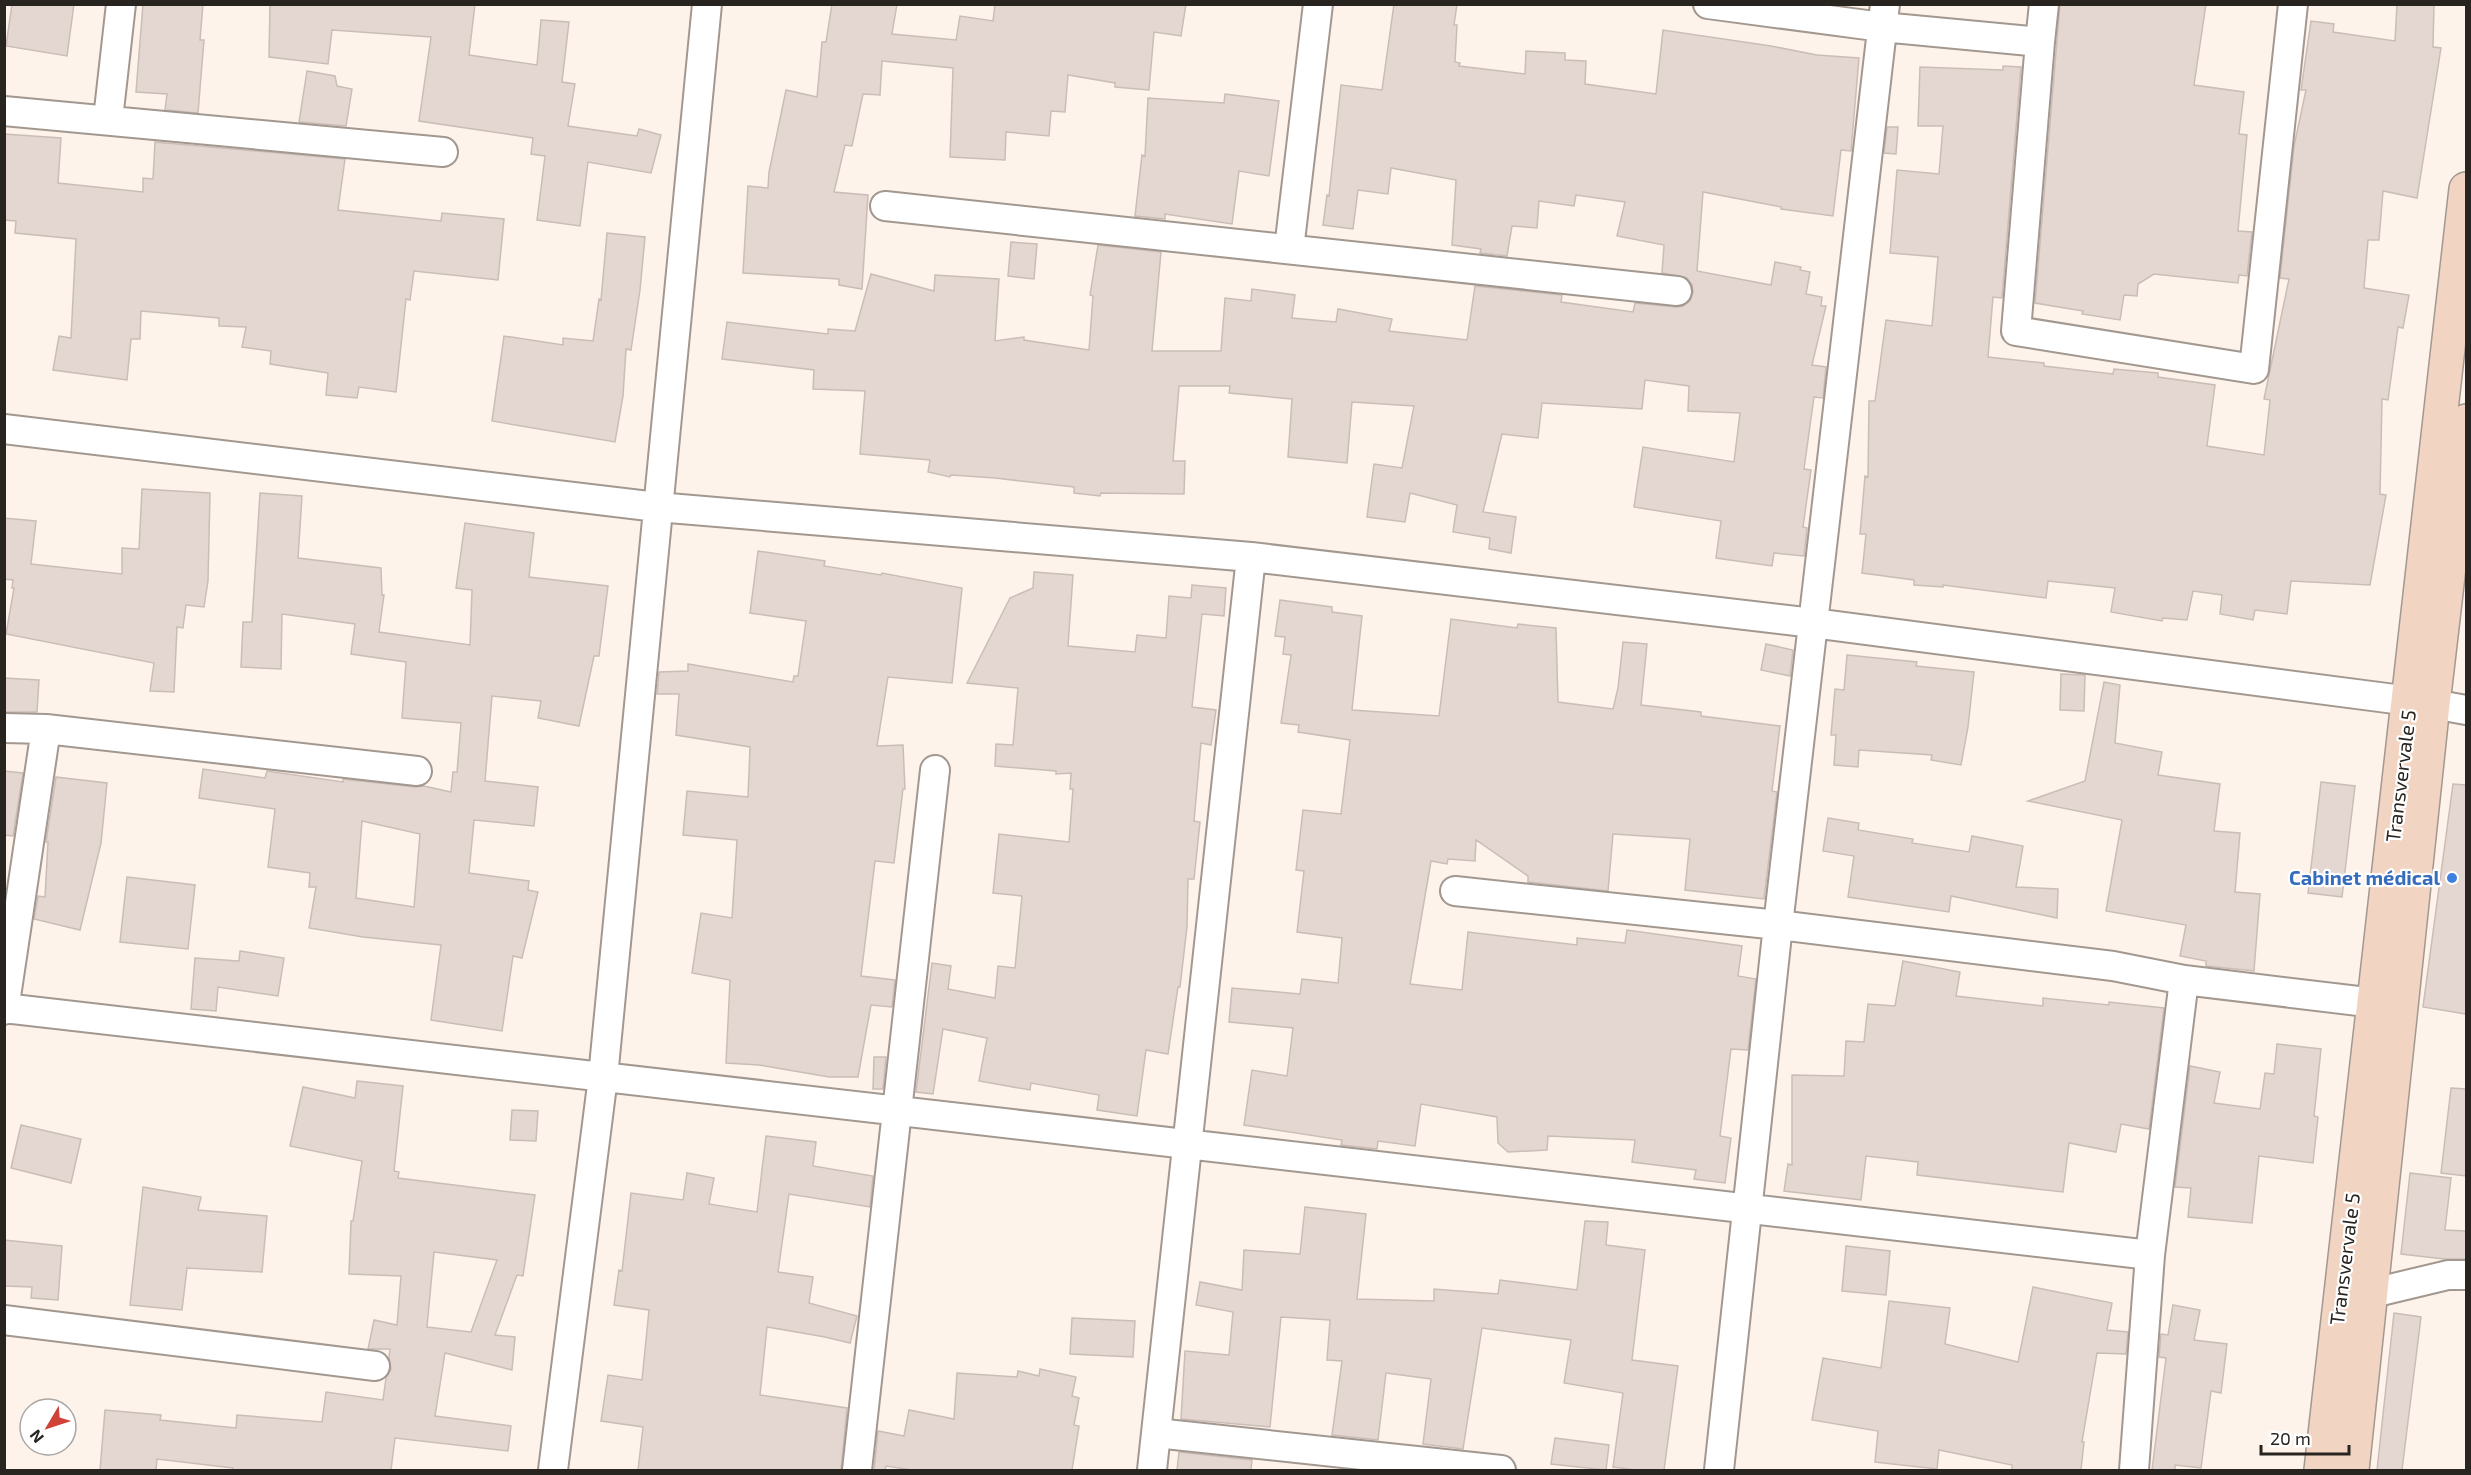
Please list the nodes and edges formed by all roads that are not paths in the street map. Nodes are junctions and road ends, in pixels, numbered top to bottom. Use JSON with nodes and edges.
{"nodes":[{"id":1,"x":121,"y":4,"type":"edge"},
{"id":2,"x":707,"y":4,"type":"edge"},
{"id":3,"x":1318,"y":4,"type":"edge"},
{"id":4,"x":1708,"y":4,"type":"edge"},
{"id":5,"x":2044,"y":4,"type":"edge"},
{"id":6,"x":2293,"y":4,"type":"edge"},
{"id":7,"x":1883,"y":16,"type":"edge"},
{"id":8,"x":2040,"y":42,"type":"junction"},
{"id":9,"x":4,"y":111,"type":"edge"},
{"id":10,"x":108,"y":119,"type":"junction"},
{"id":11,"x":443,"y":152,"type":"dead end"},
{"id":12,"x":2466,"y":189,"type":"edge"},
{"id":13,"x":885,"y":206,"type":"dead end"},
{"id":14,"x":1289,"y":249,"type":"junction"},
{"id":15,"x":1677,"y":291,"type":"dead end"},
{"id":16,"x":2466,"y":420,"type":"edge"},
{"id":17,"x":4,"y":429,"type":"edge"},
{"id":18,"x":657,"y":507,"type":"junction"},
{"id":19,"x":1251,"y":557,"type":"junction"},
{"id":20,"x":1813,"y":622,"type":"junction"},
{"id":21,"x":2422,"y":703,"type":"junction"},
{"id":22,"x":2466,"y":710,"type":"edge"},
{"id":23,"x":4,"y":728,"type":"edge"},
{"id":24,"x":46,"y":729,"type":"junction"},
{"id":25,"x":935,"y":770,"type":"dead end"},
{"id":26,"x":417,"y":771,"type":"dead end"},
{"id":27,"x":1455,"y":891,"type":"dead end"},
{"id":28,"x":1778,"y":925,"type":"junction"},
{"id":29,"x":2184,"y":980,"type":"junction"},
{"id":30,"x":2375,"y":1003,"type":"junction"},
{"id":31,"x":5,"y":1009,"type":"edge"},
{"id":32,"x":603,"y":1077,"type":"junction"},
{"id":33,"x":899,"y":1111,"type":"junction"},
{"id":34,"x":1186,"y":1144,"type":"junction"},
{"id":35,"x":1747,"y":1209,"type":"junction"},
{"id":36,"x":2150,"y":1255,"type":"junction"},
{"id":37,"x":2466,"y":1275,"type":"edge"},
{"id":38,"x":2373,"y":1293,"type":"junction"},
{"id":39,"x":4,"y":1320,"type":"edge"},
{"id":40,"x":375,"y":1366,"type":"dead end"},
{"id":41,"x":1156,"y":1432,"type":"junction"},
{"id":42,"x":553,"y":1470,"type":"edge"},
{"id":43,"x":857,"y":1470,"type":"edge"},
{"id":44,"x":1152,"y":1470,"type":"edge"},
{"id":45,"x":1501,"y":1470,"type":"edge"},
{"id":46,"x":1719,"y":1470,"type":"edge"},
{"id":47,"x":2134,"y":1470,"type":"edge"},
{"id":48,"x":2321,"y":1470,"type":"edge"},
{"id":49,"x":2352,"y":1470,"type":"edge"}],
"edges":[{"from":1,"to":10,"type":"street"},
{"from":2,"to":18,"type":"street"},
{"from":3,"to":14,"type":"street"},
{"from":4,"to":7,"type":"street"},
{"from":5,"to":8,"type":"street"},
{"from":6,"to":8,"type":"street"},
{"from":7,"to":8,"type":"street"},
{"from":7,"to":20,"type":"street"},
{"from":9,"to":10,"type":"street"},
{"from":10,"to":11,"type":"street"},
{"from":12,"to":21,"type":"main road","name":"Transvervale 5"},
{"from":13,"to":14,"type":"street"},
{"from":14,"to":15,"type":"street"},
{"from":16,"to":21,"type":"main road","name":"Transvervale 5"},
{"from":17,"to":18,"type":"street"},
{"from":18,"to":19,"type":"street"},
{"from":18,"to":32,"type":"street"},
{"from":19,"to":20,"type":"street"},
{"from":19,"to":34,"type":"street"},
{"from":20,"to":21,"type":"street"},
{"from":20,"to":28,"type":"street"},
{"from":21,"to":22,"type":"street"},
{"from":21,"to":30,"type":"main road","name":"Transvervale 5"},
{"from":21,"to":38,"type":"main road","name":"Transvervale 5"},
{"from":23,"to":24,"type":"street"},
{"from":24,"to":26,"type":"street"},
{"from":24,"to":31,"type":"street"},
{"from":25,"to":33,"type":"street"},
{"from":27,"to":28,"type":"street"},
{"from":28,"to":29,"type":"street"},
{"from":28,"to":35,"type":"street"},
{"from":29,"to":30,"type":"street"},
{"from":29,"to":36,"type":"street"},
{"from":30,"to":48,"type":"main road","name":"Transvervale 5"},
{"from":31,"to":32,"type":"street"},
{"from":32,"to":33,"type":"street"},
{"from":32,"to":42,"type":"street"},
{"from":33,"to":34,"type":"street"},
{"from":33,"to":43,"type":"street"},
{"from":34,"to":35,"type":"street"},
{"from":34,"to":41,"type":"street"},
{"from":35,"to":36,"type":"street"},
{"from":35,"to":46,"type":"street"},
{"from":36,"to":47,"type":"street"},
{"from":37,"to":38,"type":"street"},
{"from":38,"to":49,"type":"main road","name":"Transvervale 5"},
{"from":39,"to":40,"type":"street"},
{"from":41,"to":44,"type":"street"},
{"from":41,"to":45,"type":"street"}]}
